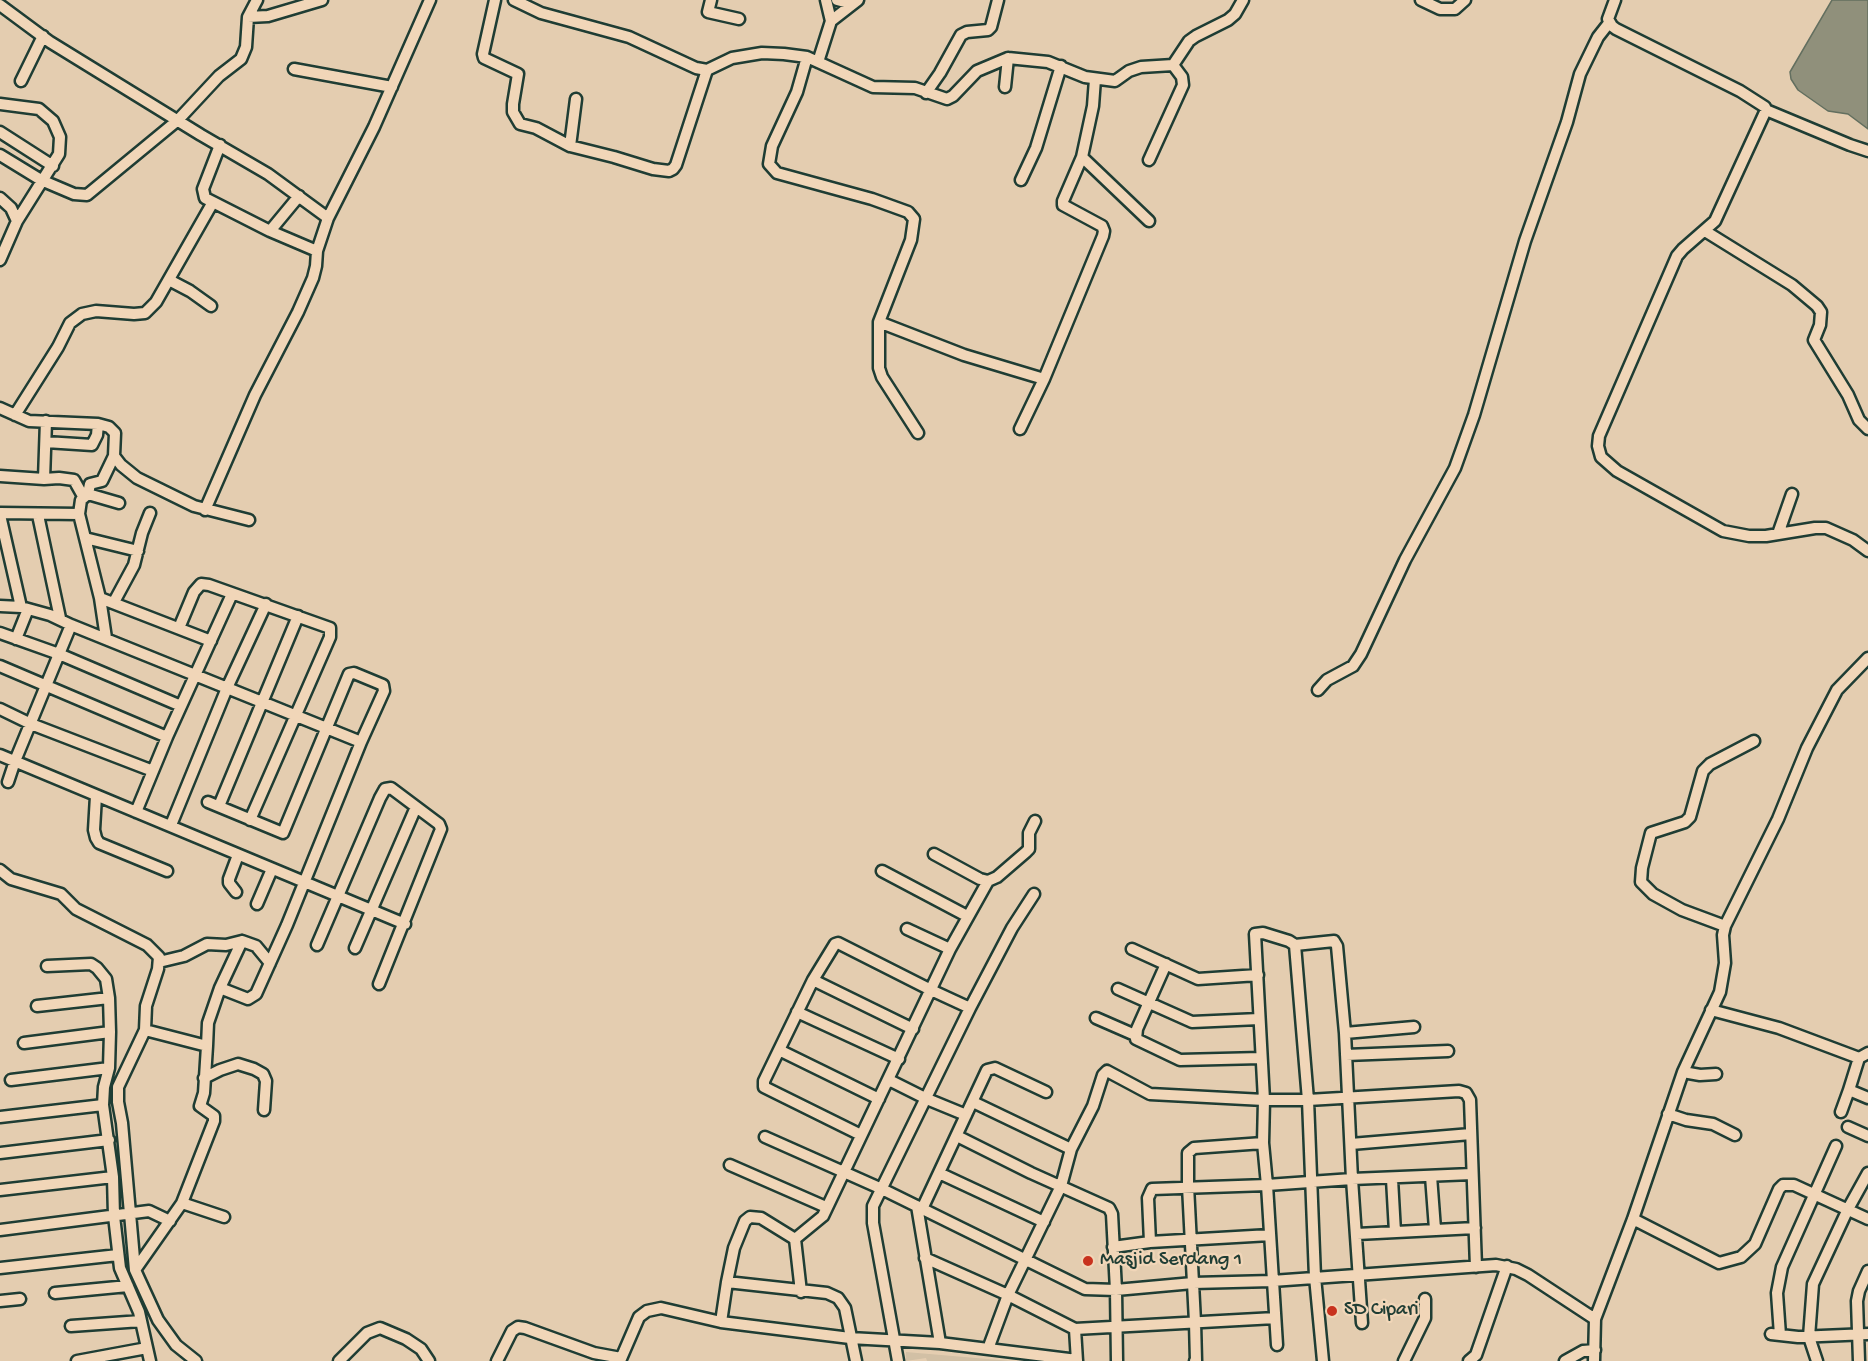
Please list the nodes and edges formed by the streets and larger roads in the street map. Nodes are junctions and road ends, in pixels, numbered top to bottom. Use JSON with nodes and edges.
{"nodes":[{"id":1,"x":257,"y":0,"type":"edge"},
{"id":2,"x":322,"y":0,"type":"edge"},
{"id":3,"x":430,"y":0,"type":"edge"},
{"id":4,"x":495,"y":0,"type":"edge"},
{"id":5,"x":514,"y":0,"type":"edge"},
{"id":6,"x":711,"y":0,"type":"edge"},
{"id":7,"x":826,"y":0,"type":"edge"},
{"id":8,"x":837,"y":0,"type":"edge"},
{"id":9,"x":998,"y":0,"type":"edge"},
{"id":10,"x":1243,"y":0,"type":"edge"},
{"id":11,"x":1421,"y":0,"type":"edge"},
{"id":12,"x":1466,"y":0,"type":"edge"},
{"id":13,"x":1615,"y":0,"type":"edge"},
{"id":14,"x":855,"y":2,"type":"edge"},
{"id":15,"x":0,"y":5,"type":"edge"},
{"id":16,"x":248,"y":16,"type":"junction"},
{"id":17,"x":739,"y":19,"type":"dead end"},
{"id":18,"x":831,"y":21,"type":"junction"},
{"id":19,"x":1609,"y":23,"type":"junction"},
{"id":20,"x":42,"y":36,"type":"junction"},
{"id":21,"x":807,"y":57,"type":"junction"},
{"id":22,"x":1008,"y":58,"type":"junction"},
{"id":23,"x":818,"y":62,"type":"junction"},
{"id":24,"x":1173,"y":64,"type":"junction"},
{"id":25,"x":1061,"y":66,"type":"junction"},
{"id":26,"x":294,"y":69,"type":"dead end"},
{"id":27,"x":707,"y":70,"type":"junction"},
{"id":28,"x":1095,"y":79,"type":"junction"},
{"id":29,"x":21,"y":81,"type":"dead end"},
{"id":30,"x":392,"y":87,"type":"junction"},
{"id":31,"x":1005,"y":87,"type":"dead end"},
{"id":32,"x":926,"y":93,"type":"junction"},
{"id":33,"x":576,"y":99,"type":"dead end"},
{"id":34,"x":0,"y":104,"type":"edge"},
{"id":35,"x":1766,"y":110,"type":"junction"},
{"id":36,"x":178,"y":120,"type":"junction"},
{"id":37,"x":0,"y":132,"type":"edge"},
{"id":38,"x":220,"y":145,"type":"junction"},
{"id":39,"x":570,"y":146,"type":"junction"},
{"id":40,"x":1868,"y":151,"type":"edge"},
{"id":41,"x":0,"y":155,"type":"edge"},
{"id":42,"x":1082,"y":157,"type":"junction"},
{"id":43,"x":1149,"y":160,"type":"dead end"},
{"id":44,"x":53,"y":166,"type":"junction"},
{"id":45,"x":41,"y":180,"type":"junction"},
{"id":46,"x":1021,"y":180,"type":"dead end"},
{"id":47,"x":299,"y":196,"type":"junction"},
{"id":48,"x":0,"y":198,"type":"edge"},
{"id":49,"x":213,"y":202,"type":"junction"},
{"id":50,"x":328,"y":218,"type":"junction"},
{"id":51,"x":17,"y":221,"type":"junction"},
{"id":52,"x":1149,"y":221,"type":"dead end"},
{"id":53,"x":270,"y":231,"type":"junction"},
{"id":54,"x":1705,"y":231,"type":"junction"},
{"id":55,"x":317,"y":251,"type":"junction"},
{"id":56,"x":0,"y":260,"type":"edge"},
{"id":57,"x":169,"y":280,"type":"junction"},
{"id":58,"x":211,"y":306,"type":"dead end"},
{"id":59,"x":879,"y":322,"type":"junction"},
{"id":60,"x":1044,"y":379,"type":"junction"},
{"id":61,"x":0,"y":408,"type":"edge"},
{"id":62,"x":15,"y":415,"type":"junction"},
{"id":63,"x":46,"y":421,"type":"junction"},
{"id":64,"x":98,"y":424,"type":"junction"},
{"id":65,"x":1020,"y":429,"type":"dead end"},
{"id":66,"x":1868,"y":429,"type":"edge"},
{"id":67,"x":918,"y":433,"type":"dead end"},
{"id":68,"x":46,"y":442,"type":"junction"},
{"id":69,"x":114,"y":456,"type":"junction"},
{"id":70,"x":0,"y":476,"type":"edge"},
{"id":71,"x":44,"y":479,"type":"junction"},
{"id":72,"x":1792,"y":494,"type":"dead end"},
{"id":73,"x":86,"y":495,"type":"junction"},
{"id":74,"x":119,"y":503,"type":"dead end"},
{"id":75,"x":205,"y":510,"type":"junction"},
{"id":76,"x":150,"y":513,"type":"dead end"},
{"id":77,"x":0,"y":514,"type":"edge"},
{"id":78,"x":79,"y":514,"type":"junction"},
{"id":79,"x":38,"y":515,"type":"junction"},
{"id":80,"x":249,"y":520,"type":"dead end"},
{"id":81,"x":1778,"y":534,"type":"junction"},
{"id":82,"x":85,"y":538,"type":"junction"},
{"id":83,"x":138,"y":550,"type":"junction"},
{"id":84,"x":1868,"y":551,"type":"edge"},
{"id":85,"x":232,"y":594,"type":"junction"},
{"id":86,"x":100,"y":598,"type":"junction"},
{"id":87,"x":114,"y":602,"type":"junction"},
{"id":88,"x":266,"y":604,"type":"junction"},
{"id":89,"x":0,"y":606,"type":"edge"},
{"id":90,"x":24,"y":608,"type":"junction"},
{"id":91,"x":298,"y":616,"type":"junction"},
{"id":92,"x":60,"y":618,"type":"junction"},
{"id":93,"x":71,"y":625,"type":"junction"},
{"id":94,"x":179,"y":628,"type":"junction"},
{"id":95,"x":0,"y":633,"type":"edge"},
{"id":96,"x":106,"y":638,"type":"junction"},
{"id":97,"x":16,"y":639,"type":"junction"},
{"id":98,"x":211,"y":641,"type":"junction"},
{"id":99,"x":60,"y":654,"type":"junction"},
{"id":100,"x":1868,"y":658,"type":"edge"},
{"id":101,"x":0,"y":666,"type":"edge"},
{"id":102,"x":196,"y":675,"type":"junction"},
{"id":103,"x":47,"y":686,"type":"junction"},
{"id":104,"x":227,"y":688,"type":"junction"},
{"id":105,"x":1318,"y":690,"type":"dead end"},
{"id":106,"x":263,"y":703,"type":"junction"},
{"id":107,"x":181,"y":706,"type":"junction"},
{"id":108,"x":0,"y":709,"type":"edge"},
{"id":109,"x":297,"y":716,"type":"junction"},
{"id":110,"x":31,"y":724,"type":"junction"},
{"id":111,"x":326,"y":729,"type":"junction"},
{"id":112,"x":167,"y":737,"type":"junction"},
{"id":113,"x":1754,"y":741,"type":"dead end"},
{"id":114,"x":361,"y":742,"type":"junction"},
{"id":115,"x":0,"y":755,"type":"edge"},
{"id":116,"x":15,"y":761,"type":"junction"},
{"id":117,"x":153,"y":771,"type":"junction"},
{"id":118,"x":8,"y":782,"type":"dead end"},
{"id":119,"x":96,"y":796,"type":"junction"},
{"id":120,"x":416,"y":807,"type":"junction"},
{"id":121,"x":136,"y":812,"type":"junction"},
{"id":122,"x":250,"y":820,"type":"junction"},
{"id":123,"x":1035,"y":821,"type":"dead end"},
{"id":124,"x":171,"y":825,"type":"junction"},
{"id":125,"x":934,"y":854,"type":"dead end"},
{"id":126,"x":238,"y":855,"type":"junction"},
{"id":127,"x":272,"y":869,"type":"junction"},
{"id":128,"x":0,"y":870,"type":"edge"},
{"id":129,"x":167,"y":871,"type":"dead end"},
{"id":130,"x":882,"y":871,"type":"dead end"},
{"id":131,"x":988,"y":880,"type":"junction"},
{"id":132,"x":304,"y":882,"type":"junction"},
{"id":133,"x":236,"y":892,"type":"dead end"},
{"id":134,"x":1034,"y":894,"type":"dead end"},
{"id":135,"x":338,"y":897,"type":"junction"},
{"id":136,"x":256,"y":904,"type":"dead end"},
{"id":137,"x":371,"y":911,"type":"junction"},
{"id":138,"x":967,"y":916,"type":"junction"},
{"id":139,"x":405,"y":924,"type":"junction"},
{"id":140,"x":1725,"y":926,"type":"junction"},
{"id":141,"x":907,"y":929,"type":"dead end"},
{"id":142,"x":242,"y":941,"type":"junction"},
{"id":143,"x":317,"y":945,"type":"dead end"},
{"id":144,"x":1295,"y":945,"type":"junction"},
{"id":145,"x":355,"y":948,"type":"dead end"},
{"id":146,"x":1132,"y":949,"type":"dead end"},
{"id":147,"x":950,"y":950,"type":"junction"},
{"id":148,"x":159,"y":962,"type":"junction"},
{"id":149,"x":270,"y":963,"type":"junction"},
{"id":150,"x":1166,"y":964,"type":"junction"},
{"id":151,"x":47,"y":966,"type":"dead end"},
{"id":152,"x":1258,"y":975,"type":"junction"},
{"id":153,"x":813,"y":980,"type":"junction"},
{"id":154,"x":380,"y":984,"type":"dead end"},
{"id":155,"x":220,"y":988,"type":"junction"},
{"id":156,"x":1118,"y":989,"type":"dead end"},
{"id":157,"x":931,"y":990,"type":"junction"},
{"id":158,"x":109,"y":998,"type":"junction"},
{"id":159,"x":1149,"y":1002,"type":"junction"},
{"id":160,"x":37,"y":1006,"type":"dead end"},
{"id":161,"x":970,"y":1008,"type":"junction"},
{"id":162,"x":1711,"y":1010,"type":"junction"},
{"id":163,"x":797,"y":1012,"type":"junction"},
{"id":164,"x":1096,"y":1018,"type":"dead end"},
{"id":165,"x":1259,"y":1019,"type":"junction"},
{"id":166,"x":1414,"y":1027,"type":"dead end"},
{"id":167,"x":913,"y":1029,"type":"junction"},
{"id":168,"x":145,"y":1030,"type":"junction"},
{"id":169,"x":110,"y":1032,"type":"junction"},
{"id":170,"x":1345,"y":1033,"type":"junction"},
{"id":171,"x":1135,"y":1035,"type":"junction"},
{"id":172,"x":24,"y":1043,"type":"dead end"},
{"id":173,"x":207,"y":1046,"type":"junction"},
{"id":174,"x":779,"y":1050,"type":"junction"},
{"id":175,"x":1448,"y":1051,"type":"dead end"},
{"id":176,"x":1346,"y":1055,"type":"junction"},
{"id":177,"x":1863,"y":1055,"type":"edge"},
{"id":178,"x":1261,"y":1058,"type":"junction"},
{"id":179,"x":899,"y":1059,"type":"junction"},
{"id":180,"x":109,"y":1068,"type":"junction"},
{"id":181,"x":1683,"y":1072,"type":"junction"},
{"id":182,"x":1716,"y":1074,"type":"dead end"},
{"id":183,"x":204,"y":1078,"type":"junction"},
{"id":184,"x":11,"y":1080,"type":"dead end"},
{"id":185,"x":889,"y":1080,"type":"junction"},
{"id":186,"x":1849,"y":1090,"type":"junction"},
{"id":187,"x":1046,"y":1092,"type":"dead end"},
{"id":188,"x":1348,"y":1097,"type":"junction"},
{"id":189,"x":1868,"y":1098,"type":"edge"},
{"id":190,"x":879,"y":1099,"type":"junction"},
{"id":191,"x":927,"y":1099,"type":"junction"},
{"id":192,"x":1264,"y":1100,"type":"junction"},
{"id":193,"x":1308,"y":1100,"type":"junction"},
{"id":194,"x":973,"y":1102,"type":"junction"},
{"id":195,"x":104,"y":1105,"type":"junction"},
{"id":196,"x":264,"y":1110,"type":"dead end"},
{"id":197,"x":1841,"y":1112,"type":"dead end"},
{"id":198,"x":1668,"y":1114,"type":"junction"},
{"id":199,"x":966,"y":1115,"type":"junction"},
{"id":200,"x":0,"y":1117,"type":"edge"},
{"id":201,"x":1848,"y":1127,"type":"dead end"},
{"id":202,"x":1471,"y":1134,"type":"junction"},
{"id":203,"x":861,"y":1135,"type":"junction"},
{"id":204,"x":1735,"y":1135,"type":"dead end"},
{"id":205,"x":957,"y":1136,"type":"junction"},
{"id":206,"x":1868,"y":1136,"type":"edge"},
{"id":207,"x":765,"y":1137,"type":"dead end"},
{"id":208,"x":109,"y":1140,"type":"junction"},
{"id":209,"x":1263,"y":1143,"type":"junction"},
{"id":210,"x":1352,"y":1144,"type":"junction"},
{"id":211,"x":1836,"y":1146,"type":"dead end"},
{"id":212,"x":1071,"y":1149,"type":"junction"},
{"id":213,"x":0,"y":1154,"type":"edge"},
{"id":214,"x":730,"y":1165,"type":"dead end"},
{"id":215,"x":843,"y":1173,"type":"junction"},
{"id":216,"x":939,"y":1173,"type":"junction"},
{"id":217,"x":1868,"y":1173,"type":"edge"},
{"id":218,"x":1473,"y":1174,"type":"junction"},
{"id":219,"x":1431,"y":1176,"type":"junction"},
{"id":220,"x":112,"y":1177,"type":"junction"},
{"id":221,"x":1352,"y":1179,"type":"junction"},
{"id":222,"x":1392,"y":1179,"type":"junction"},
{"id":223,"x":1310,"y":1183,"type":"junction"},
{"id":224,"x":1267,"y":1185,"type":"junction"},
{"id":225,"x":1061,"y":1186,"type":"junction"},
{"id":226,"x":1188,"y":1186,"type":"junction"},
{"id":227,"x":882,"y":1189,"type":"junction"},
{"id":228,"x":0,"y":1190,"type":"edge"},
{"id":229,"x":1815,"y":1194,"type":"junction"},
{"id":230,"x":182,"y":1203,"type":"junction"},
{"id":231,"x":826,"y":1207,"type":"junction"},
{"id":232,"x":920,"y":1207,"type":"junction"},
{"id":233,"x":1848,"y":1209,"type":"junction"},
{"id":234,"x":129,"y":1214,"type":"junction"},
{"id":235,"x":114,"y":1216,"type":"junction"},
{"id":236,"x":224,"y":1217,"type":"dead end"},
{"id":237,"x":1868,"y":1218,"type":"edge"},
{"id":238,"x":1633,"y":1219,"type":"junction"},
{"id":239,"x":170,"y":1221,"type":"junction"},
{"id":240,"x":1044,"y":1222,"type":"junction"},
{"id":241,"x":1474,"y":1228,"type":"junction"},
{"id":242,"x":1435,"y":1229,"type":"junction"},
{"id":243,"x":0,"y":1230,"type":"edge"},
{"id":244,"x":1395,"y":1232,"type":"junction"},
{"id":245,"x":1357,"y":1234,"type":"junction"},
{"id":246,"x":1270,"y":1235,"type":"junction"},
{"id":247,"x":795,"y":1239,"type":"junction"},
{"id":248,"x":1190,"y":1240,"type":"junction"},
{"id":249,"x":1149,"y":1242,"type":"junction"},
{"id":250,"x":1113,"y":1247,"type":"junction"},
{"id":251,"x":118,"y":1255,"type":"junction"},
{"id":252,"x":925,"y":1258,"type":"junction"},
{"id":253,"x":1026,"y":1258,"type":"junction"},
{"id":254,"x":1507,"y":1266,"type":"junction"},
{"id":255,"x":1476,"y":1267,"type":"junction"},
{"id":256,"x":0,"y":1268,"type":"edge"},
{"id":257,"x":135,"y":1270,"type":"junction"},
{"id":258,"x":1868,"y":1271,"type":"edge"},
{"id":259,"x":1359,"y":1275,"type":"junction"},
{"id":260,"x":1315,"y":1277,"type":"junction"},
{"id":261,"x":1272,"y":1281,"type":"junction"},
{"id":262,"x":727,"y":1282,"type":"junction"},
{"id":263,"x":1193,"y":1283,"type":"junction"},
{"id":264,"x":128,"y":1286,"type":"junction"},
{"id":265,"x":1116,"y":1290,"type":"junction"},
{"id":266,"x":801,"y":1292,"type":"junction"},
{"id":267,"x":55,"y":1293,"type":"dead end"},
{"id":268,"x":1008,"y":1295,"type":"junction"},
{"id":269,"x":20,"y":1299,"type":"dead end"},
{"id":270,"x":1425,"y":1299,"type":"dead end"},
{"id":271,"x":0,"y":1301,"type":"edge"},
{"id":272,"x":1275,"y":1318,"type":"junction"},
{"id":273,"x":1596,"y":1319,"type":"junction"},
{"id":274,"x":141,"y":1321,"type":"junction"},
{"id":275,"x":721,"y":1322,"type":"junction"},
{"id":276,"x":1196,"y":1322,"type":"junction"},
{"id":277,"x":1362,"y":1323,"type":"dead end"},
{"id":278,"x":71,"y":1326,"type":"dead end"},
{"id":279,"x":1116,"y":1328,"type":"junction"},
{"id":280,"x":1075,"y":1329,"type":"junction"},
{"id":281,"x":1863,"y":1334,"type":"edge"},
{"id":282,"x":1809,"y":1337,"type":"junction"},
{"id":283,"x":850,"y":1338,"type":"junction"},
{"id":284,"x":895,"y":1342,"type":"junction"},
{"id":285,"x":940,"y":1343,"type":"junction"},
{"id":286,"x":1277,"y":1345,"type":"dead end"},
{"id":287,"x":147,"y":1348,"type":"junction"},
{"id":288,"x":988,"y":1349,"type":"junction"},
{"id":289,"x":1594,"y":1356,"type":"edge"},
{"id":290,"x":621,"y":1359,"type":"edge"},
{"id":291,"x":77,"y":1361,"type":"edge"},
{"id":292,"x":150,"y":1361,"type":"edge"},
{"id":293,"x":196,"y":1361,"type":"edge"},
{"id":294,"x":339,"y":1361,"type":"edge"},
{"id":295,"x":429,"y":1361,"type":"edge"},
{"id":296,"x":497,"y":1361,"type":"edge"},
{"id":297,"x":856,"y":1361,"type":"edge"},
{"id":298,"x":898,"y":1361,"type":"edge"},
{"id":299,"x":1077,"y":1361,"type":"edge"},
{"id":300,"x":1117,"y":1361,"type":"edge"},
{"id":301,"x":1195,"y":1361,"type":"edge"},
{"id":302,"x":1323,"y":1361,"type":"edge"},
{"id":303,"x":1404,"y":1361,"type":"edge"},
{"id":304,"x":1469,"y":1361,"type":"edge"},
{"id":305,"x":1565,"y":1361,"type":"edge"},
{"id":306,"x":1817,"y":1361,"type":"edge"},
{"id":307,"x":1859,"y":1361,"type":"edge"}],
"edges":[{"from":1,"to":16,"type":"street"},
{"from":2,"to":16,"type":"street"},
{"from":3,"to":30,"type":"street"},
{"from":4,"to":39,"type":"street"},
{"from":5,"to":27,"type":"street"},
{"from":6,"to":17,"type":"street"},
{"from":7,"to":18,"type":"street"},
{"from":8,"to":14,"type":"street"},
{"from":9,"to":32,"type":"street"},
{"from":10,"to":24,"type":"street"},
{"from":11,"to":12,"type":"street"},
{"from":13,"to":19,"type":"street"},
{"from":14,"to":18,"type":"street"},
{"from":15,"to":20,"type":"street"},
{"from":16,"to":36,"type":"street"},
{"from":18,"to":23,"type":"street"},
{"from":19,"to":35,"type":"street"},
{"from":19,"to":105,"type":"street"},
{"from":20,"to":29,"type":"street"},
{"from":20,"to":36,"type":"street"},
{"from":21,"to":23,"type":"street"},
{"from":21,"to":27,"type":"street"},
{"from":21,"to":59,"type":"street"},
{"from":22,"to":25,"type":"street"},
{"from":22,"to":31,"type":"street"},
{"from":22,"to":32,"type":"street"},
{"from":23,"to":32,"type":"street"},
{"from":24,"to":28,"type":"street"},
{"from":24,"to":43,"type":"street"},
{"from":25,"to":28,"type":"street"},
{"from":25,"to":46,"type":"street"},
{"from":26,"to":30,"type":"street"},
{"from":27,"to":39,"type":"street"},
{"from":28,"to":42,"type":"street"},
{"from":30,"to":50,"type":"street"},
{"from":33,"to":39,"type":"street"},
{"from":34,"to":44,"type":"street"},
{"from":35,"to":40,"type":"street"},
{"from":35,"to":54,"type":"street"},
{"from":36,"to":38,"type":"street"},
{"from":36,"to":45,"type":"street"},
{"from":37,"to":44,"type":"street"},
{"from":38,"to":47,"type":"street"},
{"from":38,"to":49,"type":"street"},
{"from":41,"to":45,"type":"street"},
{"from":42,"to":52,"type":"street"},
{"from":42,"to":60,"type":"street"},
{"from":44,"to":45,"type":"street"},
{"from":45,"to":51,"type":"street"},
{"from":47,"to":50,"type":"street"},
{"from":47,"to":53,"type":"street"},
{"from":48,"to":51,"type":"street"},
{"from":49,"to":53,"type":"street"},
{"from":49,"to":57,"type":"street"},
{"from":50,"to":55,"type":"street"},
{"from":51,"to":56,"type":"street"},
{"from":53,"to":55,"type":"street"},
{"from":54,"to":66,"type":"street"},
{"from":54,"to":81,"type":"street"},
{"from":55,"to":75,"type":"street"},
{"from":57,"to":58,"type":"street"},
{"from":57,"to":62,"type":"street"},
{"from":59,"to":60,"type":"street"},
{"from":59,"to":67,"type":"street"},
{"from":60,"to":65,"type":"street"},
{"from":61,"to":62,"type":"street"},
{"from":62,"to":63,"type":"street"},
{"from":63,"to":64,"type":"street"},
{"from":63,"to":68,"type":"street"},
{"from":64,"to":68,"type":"street"},
{"from":64,"to":69,"type":"street"},
{"from":68,"to":71,"type":"street"},
{"from":69,"to":73,"type":"street"},
{"from":69,"to":75,"type":"street"},
{"from":70,"to":71,"type":"street"},
{"from":71,"to":73,"type":"street"},
{"from":72,"to":81,"type":"street"},
{"from":73,"to":74,"type":"street"},
{"from":73,"to":78,"type":"street"},
{"from":75,"to":80,"type":"street"},
{"from":76,"to":83,"type":"street"},
{"from":77,"to":79,"type":"street"},
{"from":77,"to":90,"type":"street"},
{"from":78,"to":79,"type":"street"},
{"from":78,"to":82,"type":"street"},
{"from":79,"to":92,"type":"street"},
{"from":81,"to":84,"type":"street"},
{"from":82,"to":83,"type":"street"},
{"from":82,"to":86,"type":"street"},
{"from":83,"to":87,"type":"street"},
{"from":85,"to":88,"type":"street"},
{"from":85,"to":94,"type":"street"},
{"from":85,"to":98,"type":"street"},
{"from":86,"to":87,"type":"street"},
{"from":86,"to":96,"type":"street"},
{"from":87,"to":94,"type":"street"},
{"from":88,"to":91,"type":"street"},
{"from":88,"to":104,"type":"street"},
{"from":89,"to":90,"type":"street"},
{"from":90,"to":92,"type":"street"},
{"from":90,"to":97,"type":"street"},
{"from":91,"to":106,"type":"street"},
{"from":91,"to":109,"type":"street"},
{"from":92,"to":93,"type":"street"},
{"from":93,"to":96,"type":"street"},
{"from":93,"to":99,"type":"street"},
{"from":94,"to":98,"type":"street"},
{"from":95,"to":97,"type":"street"},
{"from":96,"to":102,"type":"street"},
{"from":97,"to":99,"type":"street"},
{"from":98,"to":102,"type":"street"},
{"from":99,"to":103,"type":"street"},
{"from":99,"to":107,"type":"street"},
{"from":100,"to":140,"type":"street"},
{"from":101,"to":103,"type":"street"},
{"from":102,"to":104,"type":"street"},
{"from":102,"to":107,"type":"street"},
{"from":103,"to":110,"type":"street"},
{"from":103,"to":112,"type":"street"},
{"from":104,"to":106,"type":"street"},
{"from":104,"to":124,"type":"street"},
{"from":106,"to":109,"type":"street"},
{"from":106,"to":122,"type":"street"},
{"from":107,"to":112,"type":"street"},
{"from":108,"to":110,"type":"street"},
{"from":109,"to":111,"type":"street"},
{"from":109,"to":122,"type":"street"},
{"from":110,"to":116,"type":"street"},
{"from":110,"to":117,"type":"street"},
{"from":111,"to":114,"type":"street"},
{"from":111,"to":114,"type":"street"},
{"from":111,"to":122,"type":"street"},
{"from":112,"to":117,"type":"street"},
{"from":113,"to":140,"type":"street"},
{"from":114,"to":132,"type":"street"},
{"from":115,"to":116,"type":"street"},
{"from":116,"to":118,"type":"street"},
{"from":116,"to":119,"type":"street"},
{"from":117,"to":121,"type":"street"},
{"from":119,"to":121,"type":"street"},
{"from":119,"to":129,"type":"street"},
{"from":120,"to":135,"type":"street"},
{"from":120,"to":137,"type":"street"},
{"from":120,"to":139,"type":"street"},
{"from":121,"to":124,"type":"street"},
{"from":123,"to":131,"type":"street"},
{"from":124,"to":126,"type":"street"},
{"from":125,"to":131,"type":"street"},
{"from":126,"to":127,"type":"street"},
{"from":126,"to":133,"type":"street"},
{"from":127,"to":132,"type":"street"},
{"from":127,"to":136,"type":"street"},
{"from":128,"to":148,"type":"street"},
{"from":130,"to":138,"type":"street"},
{"from":131,"to":138,"type":"street"},
{"from":132,"to":135,"type":"street"},
{"from":132,"to":149,"type":"street"},
{"from":134,"to":161,"type":"street"},
{"from":135,"to":137,"type":"street"},
{"from":135,"to":143,"type":"street"},
{"from":137,"to":139,"type":"street"},
{"from":137,"to":145,"type":"street"},
{"from":138,"to":147,"type":"street"},
{"from":139,"to":154,"type":"street"},
{"from":140,"to":162,"type":"street"},
{"from":141,"to":147,"type":"street"},
{"from":142,"to":148,"type":"street"},
{"from":142,"to":149,"type":"street"},
{"from":142,"to":155,"type":"street"},
{"from":144,"to":152,"type":"street"},
{"from":144,"to":170,"type":"street"},
{"from":144,"to":193,"type":"street"},
{"from":146,"to":150,"type":"street"},
{"from":147,"to":157,"type":"street"},
{"from":148,"to":168,"type":"street"},
{"from":149,"to":155,"type":"street"},
{"from":150,"to":152,"type":"street"},
{"from":150,"to":159,"type":"street"},
{"from":151,"to":158,"type":"street"},
{"from":152,"to":165,"type":"street"},
{"from":153,"to":157,"type":"street"},
{"from":153,"to":163,"type":"street"},
{"from":153,"to":167,"type":"street"},
{"from":155,"to":173,"type":"street"},
{"from":156,"to":159,"type":"street"},
{"from":157,"to":161,"type":"street"},
{"from":157,"to":167,"type":"street"},
{"from":158,"to":160,"type":"street"},
{"from":158,"to":169,"type":"street"},
{"from":159,"to":165,"type":"street"},
{"from":159,"to":171,"type":"street"},
{"from":161,"to":191,"type":"street"},
{"from":162,"to":177,"type":"street"},
{"from":162,"to":181,"type":"street"},
{"from":163,"to":174,"type":"street"},
{"from":163,"to":179,"type":"street"},
{"from":164,"to":171,"type":"street"},
{"from":165,"to":178,"type":"street"},
{"from":166,"to":170,"type":"street"},
{"from":167,"to":179,"type":"street"},
{"from":168,"to":173,"type":"street"},
{"from":168,"to":234,"type":"street"},
{"from":169,"to":172,"type":"street"},
{"from":169,"to":180,"type":"street"},
{"from":170,"to":176,"type":"street"},
{"from":171,"to":178,"type":"street"},
{"from":173,"to":183,"type":"street"},
{"from":174,"to":190,"type":"street"},
{"from":174,"to":203,"type":"street"},
{"from":175,"to":176,"type":"street"},
{"from":176,"to":188,"type":"street"},
{"from":177,"to":186,"type":"street"},
{"from":178,"to":192,"type":"street"},
{"from":179,"to":185,"type":"street"},
{"from":180,"to":184,"type":"street"},
{"from":180,"to":195,"type":"street"},
{"from":181,"to":182,"type":"street"},
{"from":181,"to":198,"type":"street"},
{"from":183,"to":196,"type":"street"},
{"from":183,"to":230,"type":"street"},
{"from":185,"to":190,"type":"street"},
{"from":185,"to":191,"type":"street"},
{"from":186,"to":189,"type":"street"},
{"from":186,"to":197,"type":"street"},
{"from":187,"to":194,"type":"street"},
{"from":188,"to":193,"type":"street"},
{"from":188,"to":202,"type":"street"},
{"from":188,"to":210,"type":"street"},
{"from":190,"to":203,"type":"street"},
{"from":191,"to":199,"type":"street"},
{"from":191,"to":227,"type":"street"},
{"from":192,"to":193,"type":"street"},
{"from":192,"to":209,"type":"street"},
{"from":192,"to":212,"type":"street"},
{"from":193,"to":223,"type":"street"},
{"from":194,"to":199,"type":"street"},
{"from":194,"to":212,"type":"street"},
{"from":195,"to":200,"type":"street"},
{"from":195,"to":208,"type":"street"},
{"from":198,"to":204,"type":"street"},
{"from":198,"to":238,"type":"street"},
{"from":199,"to":205,"type":"street"},
{"from":201,"to":206,"type":"street"},
{"from":202,"to":210,"type":"street"},
{"from":202,"to":218,"type":"street"},
{"from":203,"to":215,"type":"street"},
{"from":205,"to":216,"type":"street"},
{"from":205,"to":225,"type":"street"},
{"from":207,"to":215,"type":"street"},
{"from":208,"to":213,"type":"street"},
{"from":208,"to":220,"type":"street"},
{"from":209,"to":224,"type":"street"},
{"from":209,"to":226,"type":"street"},
{"from":210,"to":221,"type":"street"},
{"from":211,"to":229,"type":"street"},
{"from":212,"to":225,"type":"street"},
{"from":214,"to":231,"type":"street"},
{"from":215,"to":227,"type":"street"},
{"from":215,"to":231,"type":"street"},
{"from":216,"to":232,"type":"street"},
{"from":216,"to":240,"type":"street"},
{"from":217,"to":233,"type":"street"},
{"from":218,"to":219,"type":"street"},
{"from":218,"to":241,"type":"street"},
{"from":219,"to":222,"type":"street"},
{"from":219,"to":242,"type":"street"},
{"from":220,"to":228,"type":"street"},
{"from":220,"to":235,"type":"street"},
{"from":221,"to":222,"type":"street"},
{"from":221,"to":223,"type":"street"},
{"from":221,"to":245,"type":"street"},
{"from":222,"to":244,"type":"street"},
{"from":223,"to":224,"type":"street"},
{"from":223,"to":260,"type":"street"},
{"from":224,"to":226,"type":"street"},
{"from":224,"to":246,"type":"street"},
{"from":225,"to":240,"type":"street"},
{"from":225,"to":250,"type":"street"},
{"from":226,"to":248,"type":"street"},
{"from":226,"to":249,"type":"street"},
{"from":227,"to":232,"type":"street"},
{"from":227,"to":284,"type":"street"},
{"from":229,"to":233,"type":"street"},
{"from":229,"to":238,"type":"street"},
{"from":229,"to":282,"type":"street"},
{"from":230,"to":236,"type":"street"},
{"from":230,"to":239,"type":"street"},
{"from":231,"to":247,"type":"street"},
{"from":232,"to":252,"type":"street"},
{"from":232,"to":253,"type":"street"},
{"from":233,"to":237,"type":"street"},
{"from":233,"to":282,"type":"street"},
{"from":234,"to":235,"type":"street"},
{"from":234,"to":239,"type":"street"},
{"from":234,"to":257,"type":"street"},
{"from":235,"to":243,"type":"street"},
{"from":235,"to":251,"type":"street"},
{"from":238,"to":273,"type":"street"},
{"from":239,"to":257,"type":"street"},
{"from":240,"to":253,"type":"street"},
{"from":241,"to":242,"type":"street"},
{"from":241,"to":255,"type":"street"},
{"from":242,"to":244,"type":"street"},
{"from":244,"to":245,"type":"street"},
{"from":245,"to":259,"type":"street"},
{"from":246,"to":248,"type":"street"},
{"from":246,"to":261,"type":"street"},
{"from":247,"to":262,"type":"street"},
{"from":247,"to":266,"type":"street"},
{"from":248,"to":249,"type":"street"},
{"from":248,"to":263,"type":"street"},
{"from":249,"to":250,"type":"street"},
{"from":250,"to":265,"type":"street"},
{"from":251,"to":256,"type":"street"},
{"from":251,"to":264,"type":"street"},
{"from":252,"to":268,"type":"street"},
{"from":252,"to":285,"type":"street"},
{"from":253,"to":265,"type":"street"},
{"from":253,"to":268,"type":"street"},
{"from":254,"to":255,"type":"street"},
{"from":254,"to":273,"type":"street"},
{"from":254,"to":304,"type":"street"},
{"from":255,"to":259,"type":"street"},
{"from":257,"to":293,"type":"street"},
{"from":258,"to":281,"type":"street"},
{"from":259,"to":260,"type":"street"},
{"from":259,"to":277,"type":"street"},
{"from":260,"to":261,"type":"street"},
{"from":260,"to":302,"type":"street"},
{"from":261,"to":263,"type":"street"},
{"from":261,"to":272,"type":"street"},
{"from":262,"to":266,"type":"street"},
{"from":262,"to":275,"type":"street"},
{"from":263,"to":265,"type":"street"},
{"from":263,"to":276,"type":"street"},
{"from":264,"to":267,"type":"street"},
{"from":264,"to":274,"type":"street"},
{"from":265,"to":279,"type":"street"},
{"from":266,"to":283,"type":"street"},
{"from":268,"to":280,"type":"street"},
{"from":268,"to":288,"type":"street"},
{"from":269,"to":271,"type":"street"},
{"from":270,"to":303,"type":"street"},
{"from":272,"to":276,"type":"street"},
{"from":272,"to":286,"type":"street"},
{"from":273,"to":289,"type":"street"},
{"from":274,"to":278,"type":"street"},
{"from":274,"to":287,"type":"street"},
{"from":275,"to":283,"type":"street"},
{"from":275,"to":290,"type":"street"},
{"from":276,"to":279,"type":"street"},
{"from":276,"to":301,"type":"street"},
{"from":279,"to":280,"type":"street"},
{"from":279,"to":300,"type":"street"},
{"from":280,"to":299,"type":"street"},
{"from":281,"to":282,"type":"street"},
{"from":281,"to":307,"type":"street"},
{"from":282,"to":306,"type":"street"},
{"from":283,"to":284,"type":"street"},
{"from":283,"to":297,"type":"street"},
{"from":284,"to":285,"type":"street"},
{"from":284,"to":298,"type":"street"},
{"from":285,"to":288,"type":"street"},
{"from":287,"to":291,"type":"street"},
{"from":287,"to":292,"type":"street"},
{"from":288,"to":299,"type":"street"},
{"from":289,"to":305,"type":"street"},
{"from":290,"to":296,"type":"street"},
{"from":294,"to":295,"type":"street"}]}
